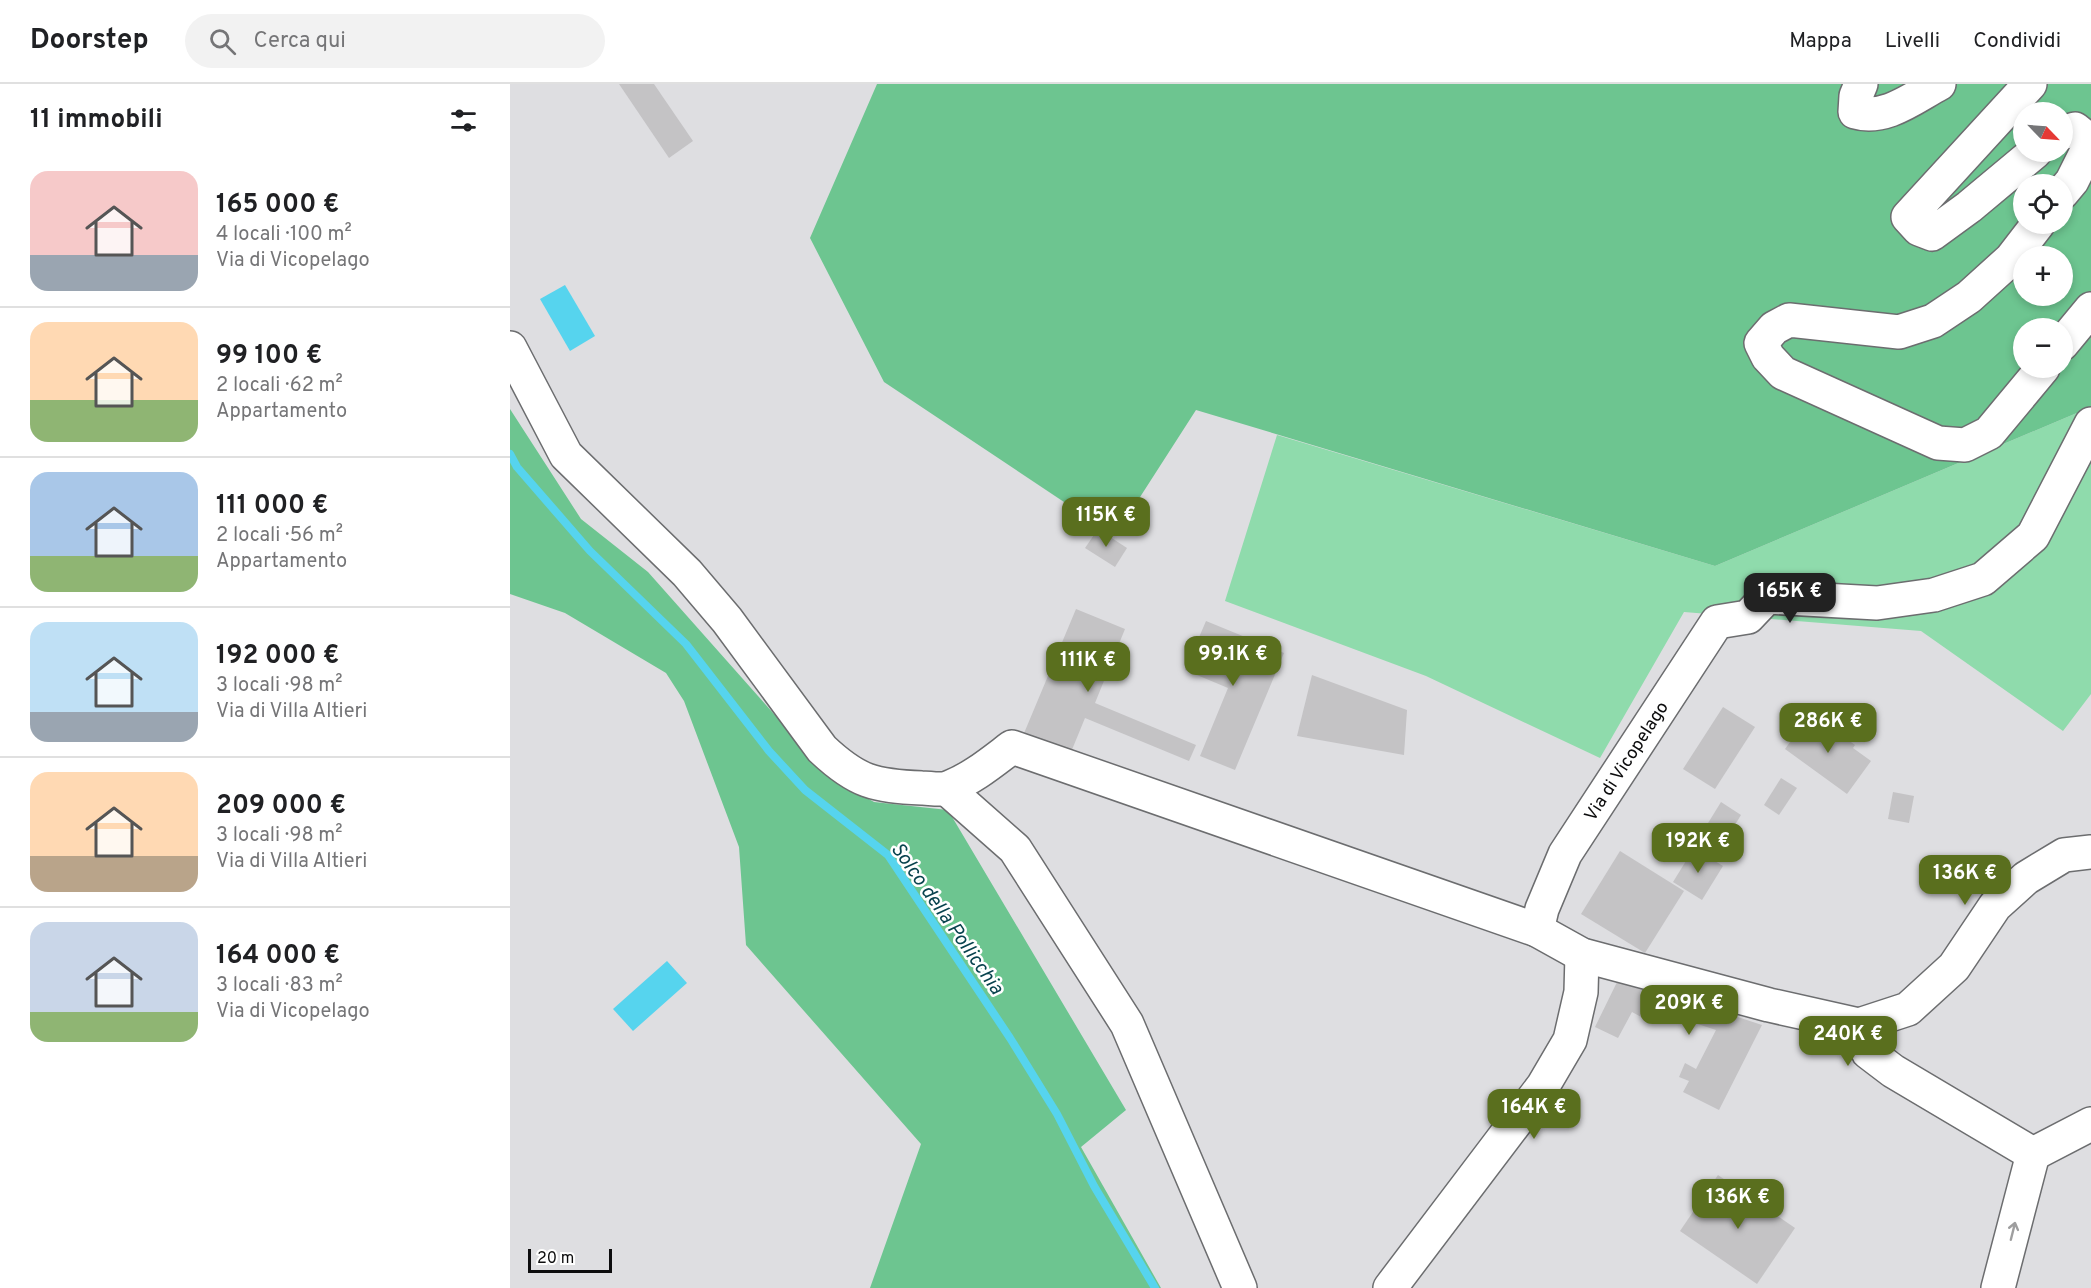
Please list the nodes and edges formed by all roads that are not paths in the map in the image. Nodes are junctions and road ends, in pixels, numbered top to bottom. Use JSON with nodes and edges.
{"nodes":[{"id":1,"x":1861,"y":84,"type":"edge"},
{"id":2,"x":1939,"y":84,"type":"edge"},
{"id":3,"x":2030,"y":84,"type":"edge"},
{"id":4,"x":2013,"y":102,"type":"edge"},
{"id":5,"x":2013,"y":103,"type":"edge"},
{"id":6,"x":2073,"y":130,"type":"edge"},
{"id":7,"x":2091,"y":142,"type":"edge"},
{"id":8,"x":2023,"y":162,"type":"edge"},
{"id":9,"x":2073,"y":179,"type":"edge"},
{"id":10,"x":2030,"y":234,"type":"edge"},
{"id":11,"x":2091,"y":309,"type":"edge"},
{"id":12,"x":2073,"y":331,"type":"edge"},
{"id":13,"x":510,"y":348,"type":"edge"},
{"id":14,"x":2035,"y":378,"type":"edge"},
{"id":15,"x":2091,"y":424,"type":"edge"},
{"id":16,"x":947,"y":789,"type":"junction"},
{"id":17,"x":2091,"y":852,"type":"edge"},
{"id":18,"x":1537,"y":930,"type":"junction"},
{"id":19,"x":1582,"y":955,"type":"junction"},
{"id":20,"x":1729,"y":972,"type":"dead end"},
{"id":21,"x":1660,"y":977,"type":"junction"},
{"id":22,"x":1859,"y":1025,"type":"junction"},
{"id":23,"x":2091,"y":1124,"type":"edge"},
{"id":24,"x":2033,"y":1154,"type":"junction"},
{"id":25,"x":1240,"y":1288,"type":"edge"},
{"id":26,"x":1390,"y":1288,"type":"edge"},
{"id":27,"x":1998,"y":1288,"type":"edge"}],
"edges":[{"from":1,"to":2,"type":"street"},
{"from":3,"to":4,"type":"street"},
{"from":5,"to":8,"type":"street"},
{"from":6,"to":7,"type":"street"},
{"from":7,"to":9,"type":"street"},
{"from":10,"to":14,"type":"street"},
{"from":11,"to":12,"type":"street"},
{"from":13,"to":16,"type":"street"},
{"from":15,"to":18,"type":"street","name":"Via di Vicopelago"},
{"from":16,"to":18,"type":"street"},
{"from":16,"to":25,"type":"street"},
{"from":17,"to":22,"type":"street"},
{"from":18,"to":19,"type":"street"},
{"from":19,"to":21,"type":"street"},
{"from":19,"to":26,"type":"street"},
{"from":20,"to":21,"type":"street"},
{"from":21,"to":22,"type":"street"},
{"from":22,"to":24,"type":"street"},
{"from":23,"to":24,"type":"street"},
{"from":27,"to":24,"type":"street","one_way":true}]}
